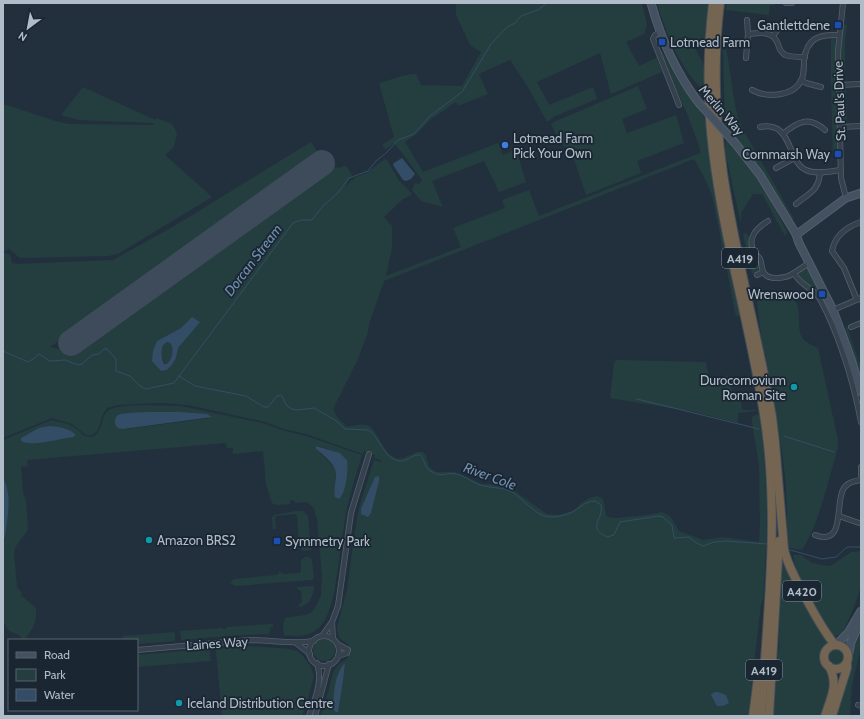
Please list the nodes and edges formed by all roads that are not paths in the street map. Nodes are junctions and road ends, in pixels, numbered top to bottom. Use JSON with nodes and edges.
{"nodes":[{"id":1,"x":651,"y":3,"type":"edge"},
{"id":2,"x":713,"y":3,"type":"edge"},
{"id":3,"x":720,"y":3,"type":"edge"},
{"id":4,"x":786,"y":3,"type":"edge"},
{"id":5,"x":792,"y":3,"type":"edge"},
{"id":6,"x":843,"y":3,"type":"edge"},
{"id":7,"x":747,"y":20,"type":"dead end"},
{"id":8,"x":782,"y":24,"type":"dead end"},
{"id":9,"x":660,"y":32,"type":"junction"},
{"id":10,"x":748,"y":34,"type":"junction"},
{"id":11,"x":839,"y":35,"type":"junction"},
{"id":12,"x":773,"y":36,"type":"junction"},
{"id":13,"x":805,"y":57,"type":"junction"},
{"id":14,"x":746,"y":58,"type":"dead end"},
{"id":15,"x":801,"y":80,"type":"junction"},
{"id":16,"x":861,"y":84,"type":"edge"},
{"id":17,"x":818,"y":85,"type":"dead end"},
{"id":18,"x":839,"y":85,"type":"junction"},
{"id":19,"x":752,"y":90,"type":"dead end"},
{"id":20,"x":679,"y":105,"type":"dead end"},
{"id":21,"x":861,"y":126,"type":"edge"},
{"id":22,"x":760,"y":127,"type":"dead end"},
{"id":23,"x":825,"y":127,"type":"dead end"},
{"id":24,"x":840,"y":127,"type":"junction"},
{"id":25,"x":783,"y":134,"type":"junction"},
{"id":26,"x":796,"y":157,"type":"junction"},
{"id":27,"x":776,"y":168,"type":"dead end"},
{"id":28,"x":841,"y":170,"type":"junction"},
{"id":29,"x":820,"y":172,"type":"junction"},
{"id":30,"x":861,"y":193,"type":"edge"},
{"id":31,"x":846,"y":198,"type":"junction"},
{"id":32,"x":796,"y":204,"type":"dead end"},
{"id":33,"x":768,"y":221,"type":"dead end"},
{"id":34,"x":861,"y":222,"type":"edge"},
{"id":35,"x":796,"y":234,"type":"junction"},
{"id":36,"x":808,"y":263,"type":"junction"},
{"id":37,"x":763,"y":272,"type":"junction"},
{"id":38,"x":794,"y":273,"type":"junction"},
{"id":39,"x":757,"y":275,"type":"dead end"},
{"id":40,"x":859,"y":299,"type":"edge"},
{"id":41,"x":833,"y":310,"type":"junction"},
{"id":42,"x":861,"y":323,"type":"edge"},
{"id":43,"x":851,"y":327,"type":"dead end"},
{"id":44,"x":861,"y":392,"type":"edge"},
{"id":45,"x":861,"y":422,"type":"edge"},
{"id":46,"x":369,"y":454,"type":"dead end"},
{"id":47,"x":861,"y":467,"type":"edge"},
{"id":48,"x":861,"y":479,"type":"edge"},
{"id":49,"x":780,"y":512,"type":"joint"},
{"id":50,"x":839,"y":516,"type":"junction"},
{"id":51,"x":859,"y":523,"type":"dead end"},
{"id":52,"x":815,"y":535,"type":"dead end"},
{"id":53,"x":778,"y":548,"type":"junction"},
{"id":54,"x":861,"y":611,"type":"edge"},
{"id":55,"x":861,"y":620,"type":"edge"},
{"id":56,"x":332,"y":622,"type":"junction"},
{"id":57,"x":767,"y":623,"type":"junction"},
{"id":58,"x":322,"y":636,"type":"junction"},
{"id":59,"x":332,"y":639,"type":"junction"},
{"id":60,"x":314,"y":641,"type":"junction"},
{"id":61,"x":296,"y":644,"type":"junction"},
{"id":62,"x":337,"y":644,"type":"junction"},
{"id":63,"x":836,"y":645,"type":"junction"},
{"id":64,"x":138,"y":650,"type":"edge"},
{"id":65,"x":310,"y":654,"type":"junction"},
{"id":66,"x":338,"y":656,"type":"junction"},
{"id":67,"x":848,"y":660,"type":"junction"},
{"id":68,"x":317,"y":663,"type":"junction"},
{"id":69,"x":329,"y":664,"type":"junction"},
{"id":70,"x":829,"y":666,"type":"junction"},
{"id":71,"x":309,"y":716,"type":"edge"},
{"id":72,"x":314,"y":716,"type":"edge"},
{"id":73,"x":753,"y":716,"type":"edge"},
{"id":74,"x":760,"y":716,"type":"edge"},
{"id":75,"x":769,"y":716,"type":"edge"},
{"id":76,"x":825,"y":716,"type":"edge"},
{"id":77,"x":832,"y":716,"type":"edge"}],
"edges":[{"from":1,"to":9,"type":"street","name":"Merlin Way"},
{"from":2,"to":53,"type":"highway","number":"A419"},
{"from":3,"to":49,"type":"highway","number":"A419"},
{"from":4,"to":5,"type":"street"},
{"from":6,"to":11,"type":"street","name":"St. Paul's Drive"},
{"from":7,"to":10,"type":"street"},
{"from":8,"to":12,"type":"street"},
{"from":9,"to":20,"type":"street"},
{"from":9,"to":35,"type":"street","name":"Merlin Way","bridge":true},
{"from":10,"to":12,"type":"street"},
{"from":10,"to":14,"type":"street"},
{"from":11,"to":13,"type":"street"},
{"from":11,"to":18,"type":"street","name":"St. Paul's Drive"},
{"from":12,"to":13,"type":"street"},
{"from":13,"to":15,"type":"street"},
{"from":15,"to":17,"type":"street"},
{"from":15,"to":19,"type":"street"},
{"from":16,"to":18,"type":"street"},
{"from":18,"to":24,"type":"street","name":"St. Paul's Drive"},
{"from":21,"to":24,"type":"street"},
{"from":22,"to":25,"type":"street"},
{"from":23,"to":25,"type":"street"},
{"from":24,"to":28,"type":"street","name":"St. Paul's Drive"},
{"from":25,"to":26,"type":"street"},
{"from":26,"to":27,"type":"street"},
{"from":26,"to":29,"type":"street"},
{"from":28,"to":29,"type":"street"},
{"from":28,"to":31,"type":"street","name":"St. Paul's Drive"},
{"from":29,"to":32,"type":"street"},
{"from":30,"to":31,"type":"street"},
{"from":31,"to":35,"type":"street"},
{"from":33,"to":37,"type":"street"},
{"from":34,"to":40,"type":"street"},
{"from":35,"to":36,"type":"street","name":"Merlin Way"},
{"from":36,"to":38,"type":"street"},
{"from":36,"to":41,"type":"street","name":"Merlin Way"},
{"from":37,"to":38,"type":"street"},
{"from":37,"to":39,"type":"street"},
{"from":38,"to":45,"type":"street"},
{"from":40,"to":41,"type":"street"},
{"from":41,"to":44,"type":"street","name":"Merlin Way"},
{"from":42,"to":43,"type":"street"},
{"from":46,"to":56,"type":"street"},
{"from":47,"to":48,"type":"street"},
{"from":48,"to":50,"type":"street"},
{"from":49,"to":53,"type":"highway","number":"A420"},
{"from":50,"to":51,"type":"street"},
{"from":50,"to":52,"type":"street"},
{"from":53,"to":57,"type":"highway","number":"A419"},
{"from":53,"to":63,"type":"highway","number":"A420"},
{"from":53,"to":75,"type":"highway","number":"A419"},
{"from":54,"to":63,"type":"street"},
{"from":55,"to":67,"type":"street"},
{"from":56,"to":58,"type":"street"},
{"from":56,"to":59,"type":"street"},
{"from":57,"to":73,"type":"highway"},
{"from":57,"to":74,"type":"highway","number":"A419"},
{"from":58,"to":59,"type":"street"},
{"from":58,"to":60,"type":"street"},
{"from":59,"to":62,"type":"street"},
{"from":60,"to":61,"type":"street","name":"Laines Way"},
{"from":60,"to":65,"type":"street"},
{"from":61,"to":64,"type":"street","name":"Laines Way"},
{"from":61,"to":65,"type":"street","name":"Laines Way"},
{"from":62,"to":66,"type":"street"},
{"from":62,"to":66,"type":"street"},
{"from":63,"to":67,"type":"highway"},
{"from":63,"to":70,"type":"highway"},
{"from":65,"to":68,"type":"street"},
{"from":66,"to":69,"type":"street"},
{"from":67,"to":70,"type":"highway"},
{"from":67,"to":77,"type":"highway"},
{"from":68,"to":69,"type":"street"},
{"from":68,"to":71,"type":"street"},
{"from":69,"to":72,"type":"street"},
{"from":70,"to":76,"type":"highway"}]}
